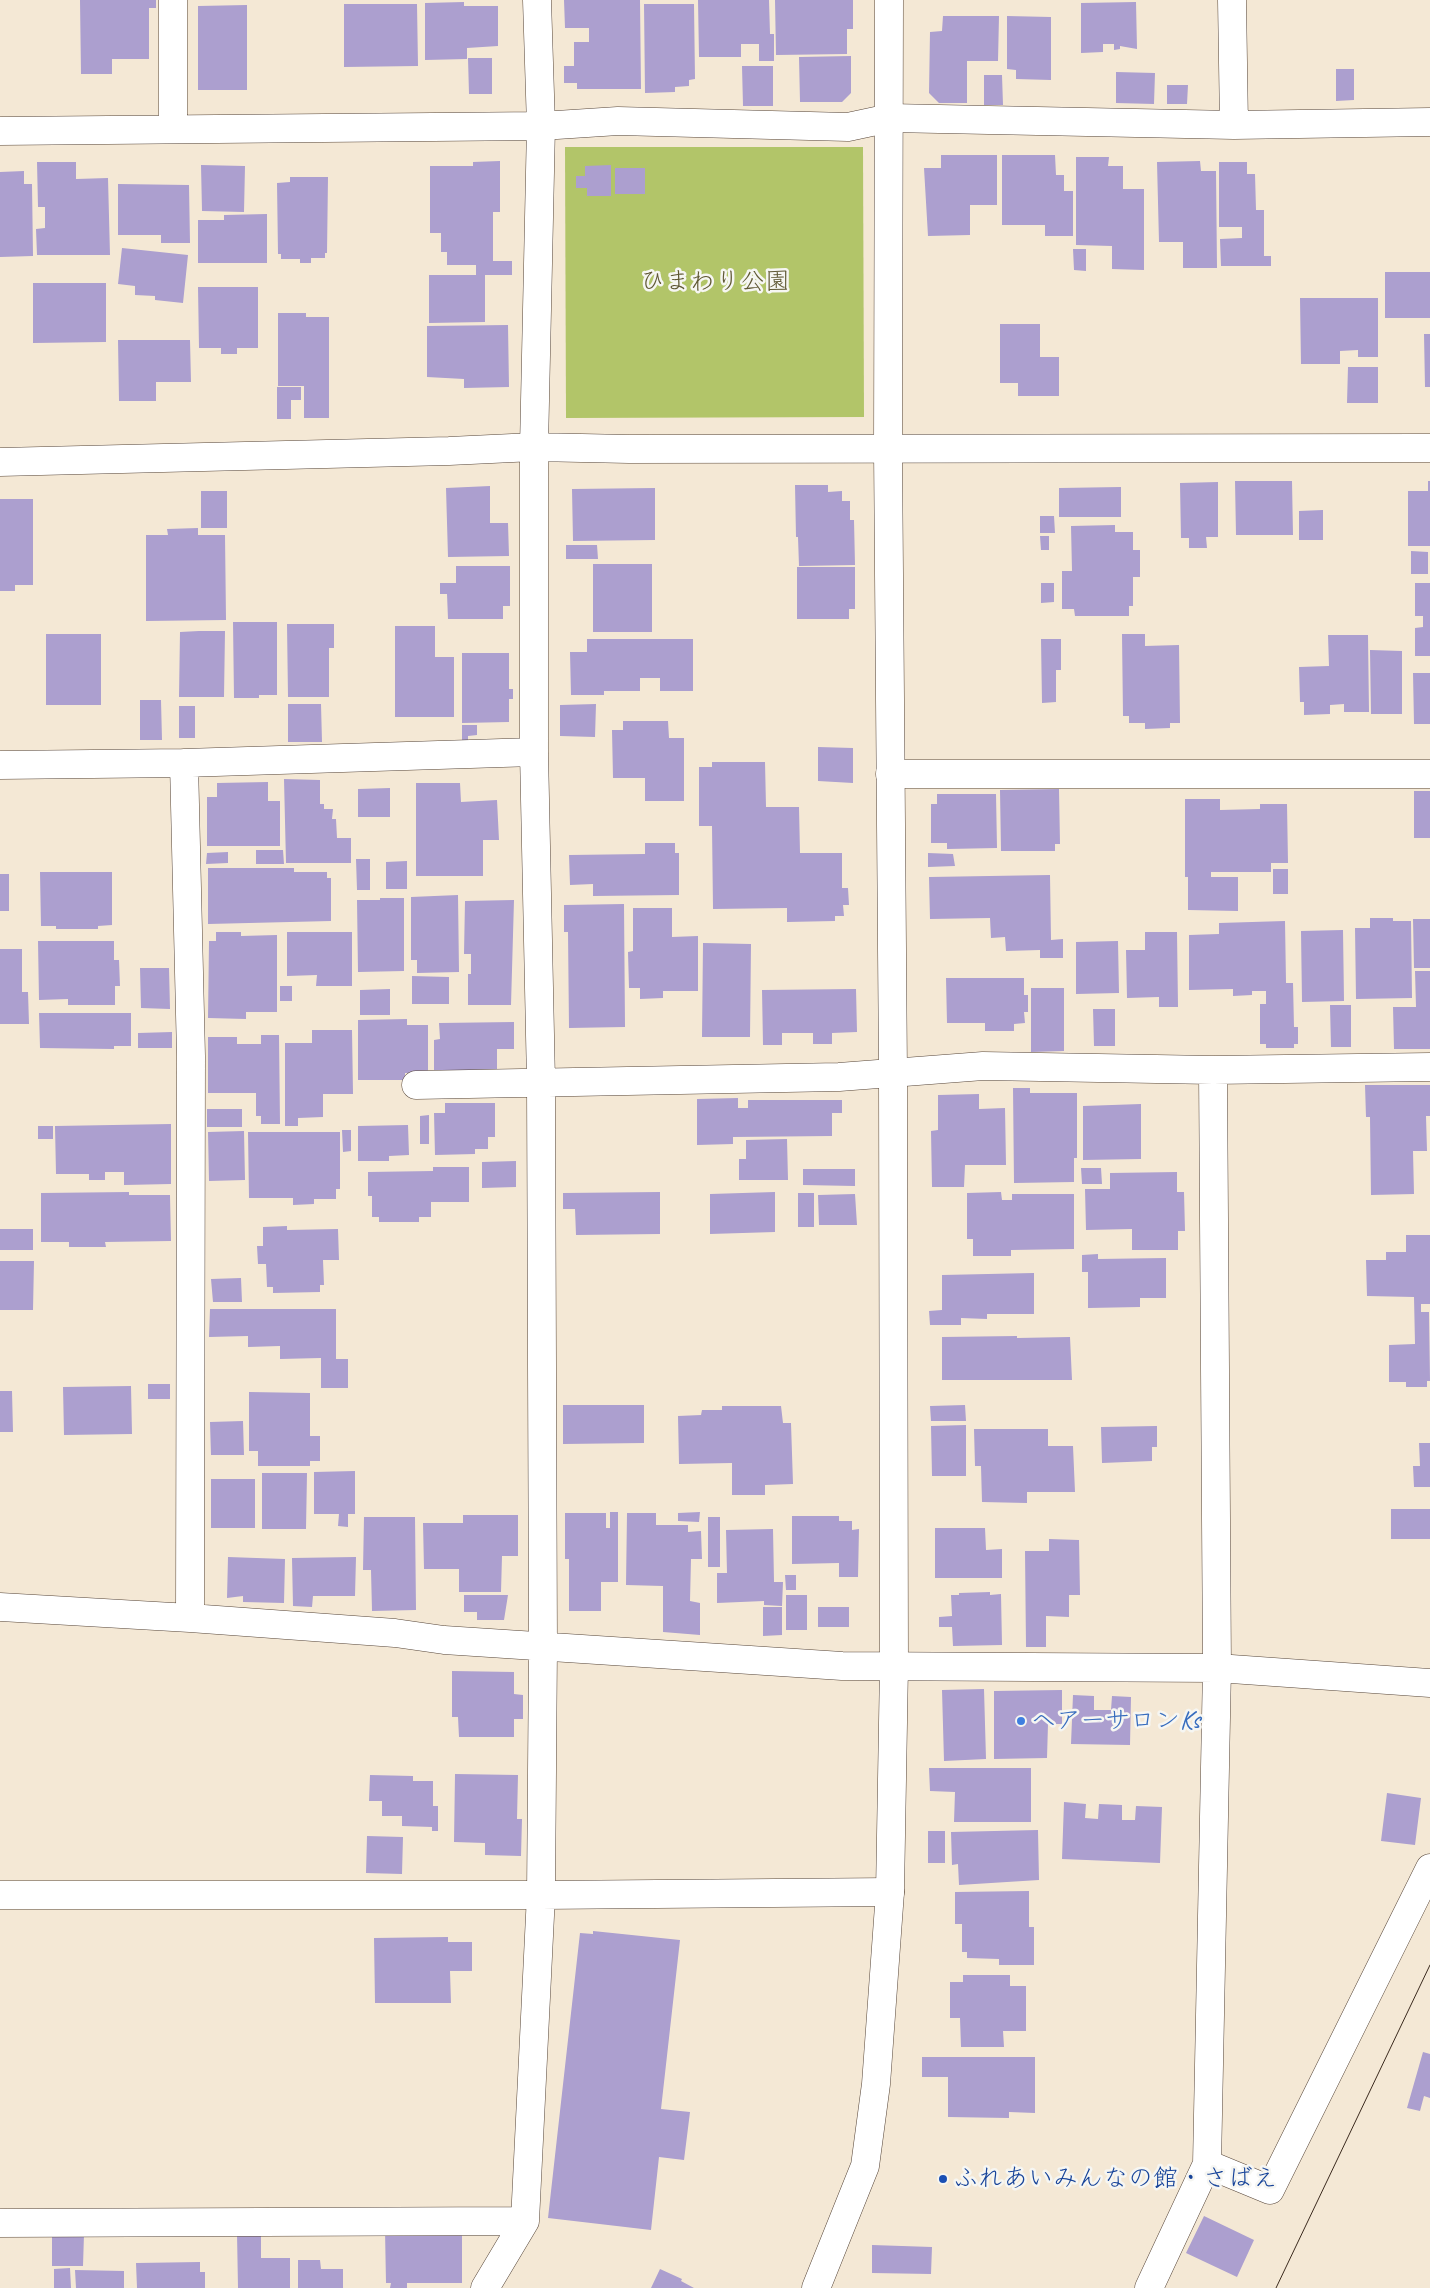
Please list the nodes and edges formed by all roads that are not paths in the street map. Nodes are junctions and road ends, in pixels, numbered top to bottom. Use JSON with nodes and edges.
{"nodes":[{"id":1,"x":173,"y":0,"type":"edge"},
{"id":2,"x":537,"y":0,"type":"edge"},
{"id":3,"x":889,"y":0,"type":"edge"},
{"id":4,"x":1232,"y":0,"type":"edge"},
{"id":5,"x":890,"y":118,"type":"junction"},
{"id":6,"x":1430,"y":122,"type":"edge"},
{"id":7,"x":1234,"y":125,"type":"junction"},
{"id":8,"x":541,"y":126,"type":"junction"},
{"id":9,"x":173,"y":129,"type":"junction"},
{"id":10,"x":0,"y":131,"type":"edge"},
{"id":11,"x":534,"y":447,"type":"junction"},
{"id":12,"x":1430,"y":448,"type":"edge"},
{"id":13,"x":888,"y":449,"type":"junction"},
{"id":14,"x":0,"y":462,"type":"edge"},
{"id":15,"x":534,"y":752,"type":"junction"},
{"id":16,"x":184,"y":763,"type":"junction"},
{"id":17,"x":0,"y":765,"type":"edge"},
{"id":18,"x":890,"y":774,"type":"junction"},
{"id":19,"x":1430,"y":774,"type":"edge"},
{"id":20,"x":1430,"y":1067,"type":"edge"},
{"id":21,"x":1213,"y":1070,"type":"junction"},
{"id":22,"x":893,"y":1074,"type":"junction"},
{"id":23,"x":541,"y":1082,"type":"junction"},
{"id":24,"x":416,"y":1085,"type":"dead end"},
{"id":25,"x":0,"y":1608,"type":"edge"},
{"id":26,"x":190,"y":1618,"type":"junction"},
{"id":27,"x":543,"y":1647,"type":"junction"},
{"id":28,"x":894,"y":1666,"type":"junction"},
{"id":29,"x":1217,"y":1668,"type":"junction"},
{"id":30,"x":1430,"y":1683,"type":"edge"},
{"id":31,"x":1430,"y":1868,"type":"edge"},
{"id":32,"x":890,"y":1892,"type":"junction"},
{"id":33,"x":0,"y":1895,"type":"edge"},
{"id":34,"x":541,"y":1895,"type":"junction"},
{"id":35,"x":1207,"y":2164,"type":"junction"},
{"id":36,"x":525,"y":2221,"type":"junction"},
{"id":37,"x":0,"y":2223,"type":"edge"},
{"id":38,"x":485,"y":2288,"type":"edge"},
{"id":39,"x":816,"y":2288,"type":"edge"},
{"id":40,"x":1149,"y":2288,"type":"edge"}],
"edges":[{"from":1,"to":9,"type":"street"},
{"from":2,"to":8,"type":"street"},
{"from":3,"to":5,"type":"street"},
{"from":4,"to":7,"type":"street"},
{"from":5,"to":7,"type":"street"},
{"from":5,"to":8,"type":"street"},
{"from":5,"to":13,"type":"street"},
{"from":6,"to":7,"type":"street"},
{"from":8,"to":9,"type":"street"},
{"from":8,"to":11,"type":"street"},
{"from":9,"to":10,"type":"street"},
{"from":11,"to":13,"type":"street"},
{"from":11,"to":14,"type":"street"},
{"from":11,"to":15,"type":"street"},
{"from":12,"to":13,"type":"street"},
{"from":13,"to":18,"type":"street"},
{"from":15,"to":16,"type":"street"},
{"from":15,"to":23,"type":"street"},
{"from":16,"to":17,"type":"street"},
{"from":16,"to":26,"type":"street"},
{"from":18,"to":19,"type":"street"},
{"from":18,"to":22,"type":"street"},
{"from":20,"to":21,"type":"street"},
{"from":21,"to":22,"type":"street"},
{"from":21,"to":29,"type":"street"},
{"from":22,"to":23,"type":"street"},
{"from":22,"to":28,"type":"street"},
{"from":23,"to":24,"type":"street"},
{"from":23,"to":27,"type":"street"},
{"from":25,"to":26,"type":"street"},
{"from":26,"to":27,"type":"street"},
{"from":27,"to":28,"type":"street"},
{"from":27,"to":34,"type":"street"},
{"from":28,"to":29,"type":"street"},
{"from":28,"to":32,"type":"street"},
{"from":29,"to":30,"type":"street"},
{"from":29,"to":35,"type":"street"},
{"from":31,"to":35,"type":"street"},
{"from":32,"to":34,"type":"street"},
{"from":32,"to":39,"type":"street"},
{"from":33,"to":34,"type":"street"},
{"from":34,"to":36,"type":"street"},
{"from":35,"to":40,"type":"street"},
{"from":36,"to":37,"type":"street"},
{"from":36,"to":38,"type":"street"}]}
